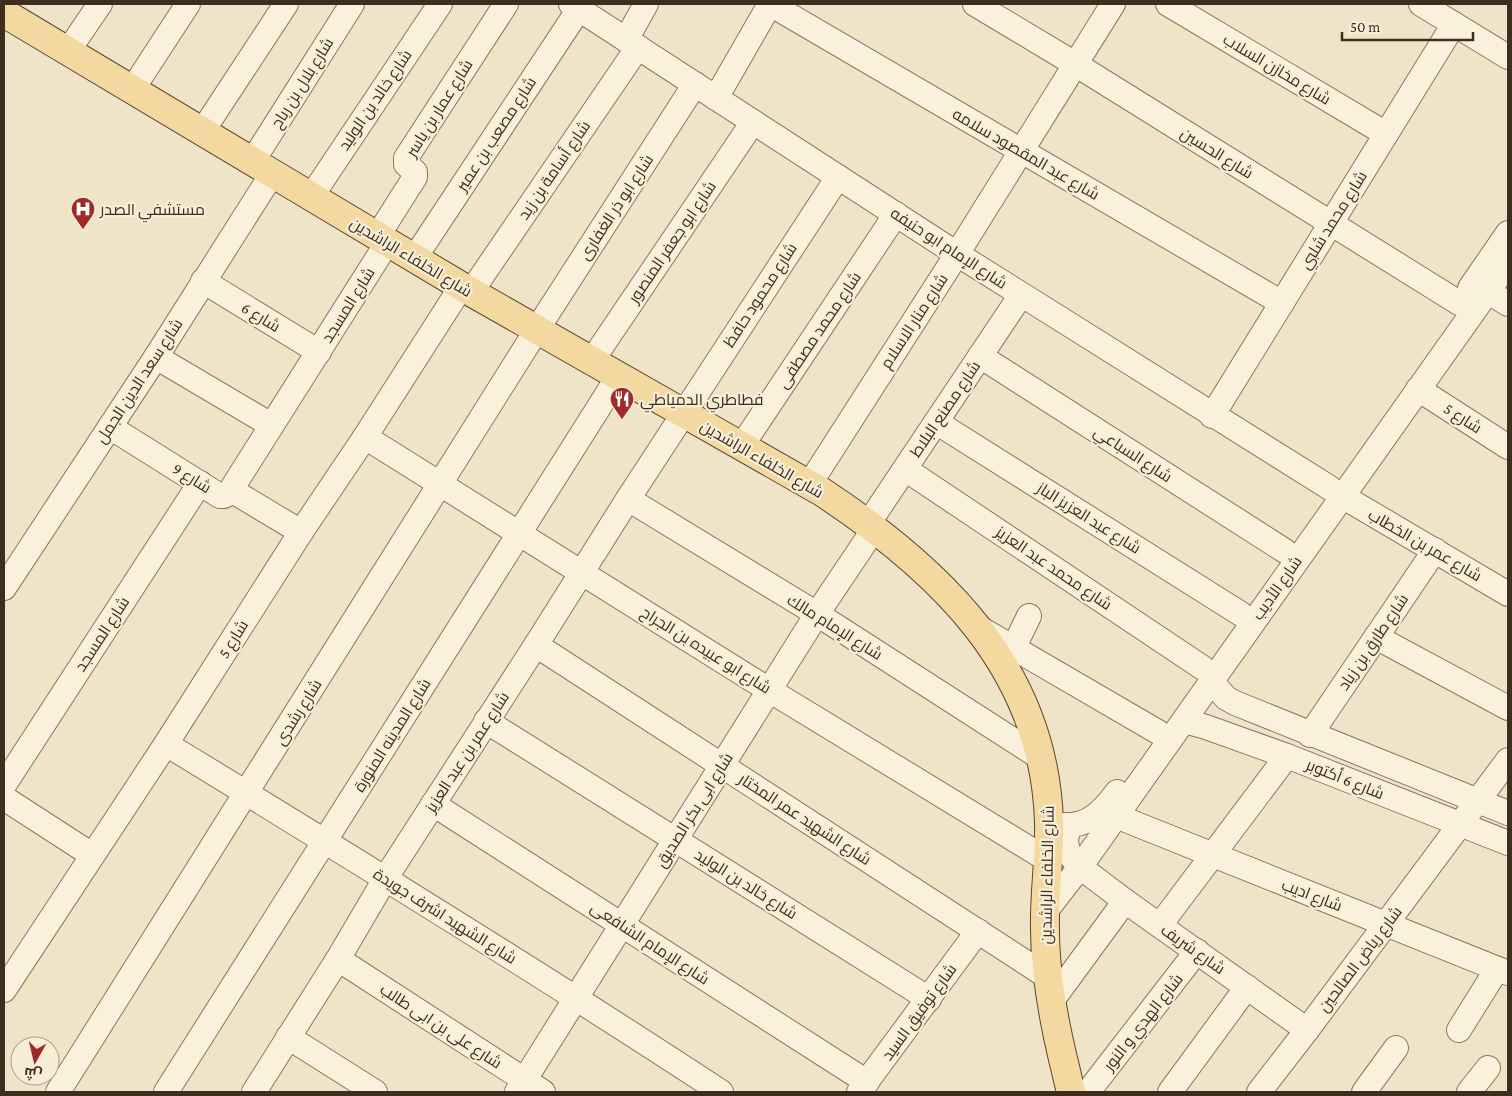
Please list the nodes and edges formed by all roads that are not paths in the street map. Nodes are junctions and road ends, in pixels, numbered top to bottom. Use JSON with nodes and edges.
{"nodes":[{"id":1,"x":100,"y":4,"type":"edge"},
{"id":2,"x":188,"y":4,"type":"edge"},
{"id":3,"x":286,"y":4,"type":"edge"},
{"id":4,"x":352,"y":4,"type":"edge"},
{"id":5,"x":440,"y":4,"type":"edge"},
{"id":6,"x":506,"y":4,"type":"edge"},
{"id":7,"x":646,"y":4,"type":"edge"},
{"id":8,"x":770,"y":4,"type":"edge"},
{"id":9,"x":975,"y":4,"type":"edge"},
{"id":10,"x":1113,"y":4,"type":"edge"},
{"id":11,"x":1168,"y":4,"type":"edge"},
{"id":12,"x":1421,"y":4,"type":"edge"},
{"id":13,"x":575,"y":6,"type":"edge"},
{"id":14,"x":9,"y":11,"type":"edge"},
{"id":15,"x":1454,"y":24,"type":"junction"},
{"id":16,"x":632,"y":44,"type":"junction"},
{"id":17,"x":68,"y":51,"type":"junction"},
{"id":18,"x":1506,"y":57,"type":"edge"},
{"id":19,"x":1075,"y":64,"type":"junction"},
{"id":20,"x":695,"y":84,"type":"junction"},
{"id":21,"x":132,"y":90,"type":"junction"},
{"id":22,"x":716,"y":98,"type":"junction"},
{"id":23,"x":753,"y":122,"type":"junction"},
{"id":24,"x":202,"y":132,"type":"junction"},
{"id":25,"x":1386,"y":134,"type":"junction"},
{"id":26,"x":1021,"y":150,"type":"junction"},
{"id":27,"x":262,"y":168,"type":"junction"},
{"id":28,"x":838,"y":177,"type":"junction"},
{"id":29,"x":311,"y":197,"type":"junction"},
{"id":30,"x":896,"y":214,"type":"junction"},
{"id":31,"x":1331,"y":223,"type":"junction"},
{"id":32,"x":1508,"y":233,"type":"edge"},
{"id":33,"x":382,"y":240,"type":"junction"},
{"id":34,"x":957,"y":254,"type":"junction"},
{"id":35,"x":414,"y":259,"type":"junction"},
{"id":36,"x":1508,"y":263,"type":"edge"},
{"id":37,"x":203,"y":282,"type":"junction"},
{"id":38,"x":466,"y":290,"type":"junction"},
{"id":39,"x":1487,"y":291,"type":"junction"},
{"id":40,"x":1021,"y":295,"type":"junction"},
{"id":41,"x":1282,"y":303,"type":"junction"},
{"id":42,"x":1460,"y":303,"type":"junction"},
{"id":43,"x":1508,"y":304,"type":"edge"},
{"id":44,"x":536,"y":331,"type":"junction"},
{"id":45,"x":319,"y":352,"type":"junction"},
{"id":46,"x":980,"y":356,"type":"junction"},
{"id":47,"x":156,"y":357,"type":"junction"},
{"id":48,"x":591,"y":362,"type":"junction"},
{"id":49,"x":618,"y":377,"type":"junction"},
{"id":50,"x":1418,"y":389,"type":"junction"},
{"id":51,"x":683,"y":414,"type":"junction"},
{"id":52,"x":1212,"y":416,"type":"junction"},
{"id":53,"x":936,"y":422,"type":"junction"},
{"id":54,"x":271,"y":425,"type":"junction"},
{"id":55,"x":110,"y":427,"type":"junction"},
{"id":56,"x":365,"y":437,"type":"junction"},
{"id":57,"x":741,"y":446,"type":"junction"},
{"id":58,"x":1508,"y":447,"type":"edge"},
{"id":59,"x":905,"y":469,"type":"junction"},
{"id":60,"x":200,"y":483,"type":"junction"},
{"id":61,"x":441,"y":485,"type":"junction"},
{"id":62,"x":809,"y":485,"type":"junction"},
{"id":63,"x":1336,"y":492,"type":"junction"},
{"id":64,"x":228,"y":493,"type":"junction"},
{"id":65,"x":628,"y":499,"type":"junction"},
{"id":66,"x":871,"y":526,"type":"junction"},
{"id":67,"x":301,"y":532,"type":"junction"},
{"id":68,"x":519,"y":533,"type":"junction"},
{"id":69,"x":1435,"y":550,"type":"junction"},
{"id":70,"x":1285,"y":551,"type":"junction"},
{"id":71,"x":582,"y":573,"type":"junction"},
{"id":72,"x":4,"y":588,"type":"edge"},
{"id":73,"x":1508,"y":594,"type":"edge"},
{"id":74,"x":817,"y":614,"type":"junction"},
{"id":75,"x":1241,"y":614,"type":"junction"},
{"id":76,"x":1029,"y":616,"type":"dead end"},
{"id":77,"x":972,"y":624,"type":"junction"},
{"id":78,"x":1376,"y":637,"type":"junction"},
{"id":79,"x":536,"y":645,"type":"junction"},
{"id":80,"x":1014,"y":647,"type":"junction"},
{"id":81,"x":1208,"y":675,"type":"junction"},
{"id":82,"x":769,"y":690,"type":"junction"},
{"id":83,"x":1508,"y":708,"type":"edge"},
{"id":84,"x":486,"y":721,"type":"junction"},
{"id":85,"x":1181,"y":725,"type":"junction"},
{"id":86,"x":1158,"y":732,"type":"junction"},
{"id":87,"x":1310,"y":735,"type":"junction"},
{"id":88,"x":166,"y":744,"type":"junction"},
{"id":89,"x":1287,"y":756,"type":"junction"},
{"id":90,"x":1041,"y":758,"type":"junction"},
{"id":91,"x":1508,"y":760,"type":"edge"},
{"id":92,"x":722,"y":765,"type":"junction"},
{"id":93,"x":4,"y":785,"type":"edge"},
{"id":94,"x":246,"y":793,"type":"junction"},
{"id":95,"x":4,"y":798,"type":"edge"},
{"id":96,"x":1478,"y":801,"type":"junction"},
{"id":97,"x":433,"y":804,"type":"junction"},
{"id":98,"x":1508,"y":813,"type":"edge"},
{"id":99,"x":1116,"y":816,"type":"junction"},
{"id":100,"x":1059,"y":824,"type":"junction"},
{"id":101,"x":1460,"y":825,"type":"junction"},
{"id":102,"x":324,"y":840,"type":"junction"},
{"id":103,"x":675,"y":840,"type":"junction"},
{"id":104,"x":1508,"y":843,"type":"edge"},
{"id":105,"x":92,"y":855,"type":"junction"},
{"id":106,"x":1213,"y":856,"type":"junction"},
{"id":107,"x":1048,"y":860,"type":"junction"},
{"id":108,"x":1080,"y":867,"type":"junction"},
{"id":109,"x":385,"y":879,"type":"junction"},
{"id":110,"x":1125,"y":901,"type":"junction"},
{"id":111,"x":1045,"y":912,"type":"junction"},
{"id":112,"x":1386,"y":924,"type":"junction"},
{"id":113,"x":622,"y":925,"type":"junction"},
{"id":114,"x":1160,"y":926,"type":"junction"},
{"id":115,"x":978,"y":931,"type":"junction"},
{"id":116,"x":1197,"y":952,"type":"junction"},
{"id":117,"x":338,"y":959,"type":"junction"},
{"id":118,"x":1503,"y":971,"type":"edge"},
{"id":119,"x":1246,"y":986,"type":"junction"},
{"id":120,"x":1050,"y":989,"type":"junction"},
{"id":121,"x":4,"y":990,"type":"edge"},
{"id":122,"x":576,"y":997,"type":"junction"},
{"id":123,"x":929,"y":999,"type":"junction"},
{"id":124,"x":1307,"y":1030,"type":"junction"},
{"id":125,"x":1458,"y":1030,"type":"dead end"},
{"id":126,"x":288,"y":1037,"type":"junction"},
{"id":127,"x":1396,"y":1048,"type":"dead end"},
{"id":128,"x":1488,"y":1068,"type":"dead end"},
{"id":129,"x":863,"y":1087,"type":"edge"},
{"id":130,"x":528,"y":1088,"type":"edge"},
{"id":131,"x":58,"y":1092,"type":"edge"},
{"id":132,"x":166,"y":1092,"type":"edge"},
{"id":133,"x":254,"y":1092,"type":"edge"},
{"id":134,"x":375,"y":1092,"type":"edge"},
{"id":135,"x":721,"y":1092,"type":"edge"},
{"id":136,"x":1072,"y":1092,"type":"edge"},
{"id":137,"x":1088,"y":1092,"type":"edge"},
{"id":138,"x":1170,"y":1092,"type":"edge"},
{"id":139,"x":1258,"y":1092,"type":"edge"},
{"id":140,"x":1364,"y":1092,"type":"edge"},
{"id":141,"x":1470,"y":1092,"type":"edge"}],
"edges":[{"from":1,"to":17,"type":"street"},
{"from":2,"to":21,"type":"street"},
{"from":3,"to":24,"type":"street"},
{"from":4,"to":27,"type":"street","name":"شارع بلال بن رباح"},
{"from":5,"to":29,"type":"street","name":"شارع خالد بن الوليد"},
{"from":6,"to":33,"type":"street","name":"شارع عمار بن ياسر"},
{"from":7,"to":16,"type":"street","name":"شارع أسامة بن زيد"},
{"from":8,"to":22,"type":"street"},
{"from":8,"to":26,"type":"street","name":"شارع عبد المقصود سلامه"},
{"from":9,"to":19,"type":"street","name":"شارع الحسين"},
{"from":10,"to":19,"type":"street","name":"شارع منار الاسلام"},
{"from":11,"to":25,"type":"street","name":"شارع مخازن السلاب"},
{"from":12,"to":15,"type":"street"},
{"from":13,"to":16,"type":"street","name":"شارع الإمام ابو حنيفه"},
{"from":13,"to":35,"type":"street","name":"شارع مصعب بن عمير"},
{"from":14,"to":17,"type":"main road","name":"شارع الخلفاء الراشدين"},
{"from":15,"to":18,"type":"street"},
{"from":15,"to":25,"type":"street","name":"شارع محمد شلبي"},
{"from":16,"to":20,"type":"street","name":"شارع الإمام ابو حنيفه"},
{"from":16,"to":38,"type":"street","name":"شارع أسامة بن زيد"},
{"from":17,"to":21,"type":"main road","name":"شارع الخلفاء الراشدين"},
{"from":19,"to":26,"type":"street","name":"شارع منار الاسلام"},
{"from":19,"to":31,"type":"street","name":"شارع الحسين"},
{"from":20,"to":22,"type":"street","name":"شارع الإمام ابو حنيفه"},
{"from":20,"to":44,"type":"street","name":"شارع ابو ذر الغفارى"},
{"from":21,"to":24,"type":"main road","name":"شارع الخلفاء الراشدين"},
{"from":22,"to":23,"type":"street","name":"شارع الإمام ابو حنيفه"},
{"from":23,"to":28,"type":"street","name":"شارع الإمام ابو حنيفه"},
{"from":23,"to":48,"type":"street","name":"شارع ابو جعفر المنصور"},
{"from":24,"to":27,"type":"main road","name":"شارع الخلفاء الراشدين"},
{"from":25,"to":31,"type":"street","name":"شارع محمد شلبي"},
{"from":26,"to":34,"type":"street","name":"شارع منار الاسلام"},
{"from":26,"to":41,"type":"street","name":"شارع عبد المقصود سلامه"},
{"from":27,"to":29,"type":"main road","name":"شارع الخلفاء الراشدين"},
{"from":27,"to":37,"type":"street","name":"شارع سعد الدين الجمل"},
{"from":28,"to":30,"type":"street","name":"شارع الإمام ابو حنيفه"},
{"from":28,"to":51,"type":"street","name":"شارع محمود حافظ"},
{"from":29,"to":33,"type":"main road","name":"شارع الخلفاء الراشدين"},
{"from":30,"to":34,"type":"street","name":"شارع الإمام ابو حنيفه"},
{"from":30,"to":57,"type":"street","name":"شارع محمد مصطفى"},
{"from":31,"to":41,"type":"street","name":"شارع محمد شلبي"},
{"from":31,"to":42,"type":"street","name":"شارع الحسين"},
{"from":32,"to":42,"type":"street","name":"شارع الأديب"},
{"from":33,"to":35,"type":"main road","name":"شارع الخلفاء الراشدين"},
{"from":33,"to":45,"type":"street","name":"شارع المسجد"},
{"from":34,"to":40,"type":"street","name":"شارع الإمام ابو حنيفه"},
{"from":34,"to":62,"type":"street","name":"شارع منار الاسلام"},
{"from":35,"to":38,"type":"main road","name":"شارع الخلفاء الراشدين"},
{"from":36,"to":39,"type":"street","name":"شارع الأديب"},
{"from":37,"to":45,"type":"street","name":"شارع 6"},
{"from":37,"to":47,"type":"street","name":"شارع سعد الدين الجمل"},
{"from":38,"to":44,"type":"main road","name":"شارع الخلفاء الراشدين"},
{"from":38,"to":56,"type":"street","name":"شارع 5"},
{"from":39,"to":43,"type":"street"},
{"from":39,"to":50,"type":"street","name":"شارع الأديب"},
{"from":40,"to":46,"type":"street","name":"شارع مصنع البلاط"},
{"from":40,"to":52,"type":"street","name":"شارع الإمام ابو حنيفه"},
{"from":41,"to":52,"type":"street","name":"شارع محمد شلبي"},
{"from":42,"to":63,"type":"street","name":"شارع الأديب"},
{"from":44,"to":48,"type":"main road","name":"شارع الخلفاء الراشدين"},
{"from":44,"to":61,"type":"street","name":"شارع رشدى"},
{"from":45,"to":54,"type":"street","name":"شارع المسجد"},
{"from":46,"to":53,"type":"street","name":"شارع مصنع البلاط"},
{"from":46,"to":70,"type":"street","name":"شارع السباعي"},
{"from":47,"to":54,"type":"street"},
{"from":47,"to":55,"type":"street","name":"شارع سعد الدين الجمل"},
{"from":48,"to":49,"type":"main road","name":"شارع الخلفاء الراشدين"},
{"from":49,"to":51,"type":"main road","name":"شارع الخلفاء الراشدين"},
{"from":49,"to":68,"type":"street","name":"شارع المدينه المنورة"},
{"from":50,"to":58,"type":"street","name":"شارع 5"},
{"from":50,"to":63,"type":"street","name":"شارع الأديب"},
{"from":51,"to":57,"type":"main road","name":"شارع الخلفاء الراشدين"},
{"from":51,"to":65,"type":"street","name":"شارع عمر بن عبد العزيز"},
{"from":52,"to":63,"type":"street","name":"شارع الإمام ابو حنيفه"},
{"from":53,"to":59,"type":"street","name":"شارع مصنع البلاط"},
{"from":53,"to":75,"type":"street","name":"شارع عبد العزيز الباز"},
{"from":54,"to":64,"type":"street","name":"شارع المسجد"},
{"from":55,"to":60,"type":"street","name":"شارع 9"},
{"from":55,"to":72,"type":"street","name":"شارع سعد الدين الجمل"},
{"from":56,"to":61,"type":"street","name":"شارع ابو عبيده بن الجراح"},
{"from":56,"to":67,"type":"street","name":"شارع 5"},
{"from":57,"to":62,"type":"main road","name":"شارع الخلفاء الراشدين"},
{"from":59,"to":66,"type":"street","name":"شارع مصنع البلاط"},
{"from":59,"to":81,"type":"street","name":"شارع محمد عبد العزيز"},
{"from":60,"to":64,"type":"street","name":"شارع 9"},
{"from":60,"to":93,"type":"street","name":"شارع المسجد"},
{"from":61,"to":68,"type":"street","name":"شارع ابو عبيده بن الجراح"},
{"from":61,"to":94,"type":"street","name":"شارع رشدى"},
{"from":62,"to":66,"type":"main road","name":"شارع الخلفاء الراشدين"},
{"from":63,"to":69,"type":"street","name":"شارع عمر بن الخطاب"},
{"from":63,"to":70,"type":"street","name":"شارع الأديب"},
{"from":63,"to":81,"type":"street","name":"شارع الأديب"},
{"from":64,"to":67,"type":"street","name":"شارع 9"},
{"from":65,"to":71,"type":"street","name":"شارع عمر بن عبد العزيز"},
{"from":65,"to":74,"type":"street","name":"شارع الإمام مالك"},
{"from":66,"to":74,"type":"street","name":"شارع ابى بكر الصديق"},
{"from":66,"to":77,"type":"main road","name":"شارع الخلفاء الراشدين"},
{"from":67,"to":88,"type":"street","name":"شارع 5"},
{"from":68,"to":71,"type":"street","name":"شارع ابو عبيده بن الجراح"},
{"from":68,"to":102,"type":"street","name":"شارع المدينه المنورة"},
{"from":69,"to":73,"type":"street","name":"شارع عمر بن الخطاب"},
{"from":69,"to":78,"type":"street","name":"شارع طارق بن زياد"},
{"from":70,"to":75,"type":"street","name":"شارع الأديب"},
{"from":71,"to":79,"type":"street","name":"شارع عمر بن عبد العزيز"},
{"from":71,"to":82,"type":"street","name":"شارع ابو عبيده بن الجراح"},
{"from":74,"to":82,"type":"street","name":"شارع ابى بكر الصديق"},
{"from":74,"to":90,"type":"street","name":"شارع الإمام مالك"},
{"from":75,"to":81,"type":"street","name":"شارع الأديب"},
{"from":76,"to":80,"type":"street"},
{"from":77,"to":80,"type":"street"},
{"from":77,"to":90,"type":"main road","name":"شارع الخلفاء الراشدين"},
{"from":78,"to":83,"type":"street"},
{"from":78,"to":87,"type":"street","name":"شارع طارق بن زياد"},
{"from":79,"to":84,"type":"street","name":"شارع عمر بن عبد العزيز"},
{"from":79,"to":92,"type":"street","name":"شارع الشهيد عمر المختار"},
{"from":80,"to":86,"type":"street"},
{"from":81,"to":85,"type":"street","name":"شارع الأديب"},
{"from":81,"to":86,"type":"street","name":"شارع الأديب"},
{"from":81,"to":87,"type":"street","name":"شارع 6 أكتوبر"},
{"from":82,"to":92,"type":"street","name":"شارع ابى بكر الصديق"},
{"from":82,"to":107,"type":"street","name":"شارع ابو عبيده بن الجراح"},
{"from":84,"to":97,"type":"street","name":"شارع عمر بن عبد العزيز"},
{"from":84,"to":103,"type":"street","name":"شارع خالد بن الوليد"},
{"from":85,"to":89,"type":"street","name":"شارع 6 أكتوبر"},
{"from":85,"to":99,"type":"street","name":"شارع الأديب"},
{"from":86,"to":100,"type":"street","name":"شارع الأديب"},
{"from":87,"to":96,"type":"street","name":"شارع 6 أكتوبر"},
{"from":88,"to":94,"type":"street","name":"شارع الشهيد اشرف جويدة"},
{"from":88,"to":105,"type":"street","name":"شارع 5"},
{"from":89,"to":101,"type":"street","name":"شارع 6 أكتوبر"},
{"from":89,"to":106,"type":"street"},
{"from":90,"to":100,"type":"main road","name":"شارع الخلفاء الراشدين"},
{"from":91,"to":96,"type":"street","name":"شارع رياض الصالحين"},
{"from":92,"to":103,"type":"street","name":"شارع ابى بكر الصديق"},
{"from":92,"to":115,"type":"street","name":"شارع الشهيد عمر المختار"},
{"from":94,"to":102,"type":"street","name":"شارع الشهيد اشرف جويدة"},
{"from":94,"to":131,"type":"street","name":"شارع رشدى"},
{"from":95,"to":105,"type":"street"},
{"from":96,"to":98,"type":"street","name":"شارع 6 أكتوبر"},
{"from":96,"to":101,"type":"street","name":"شارع رياض الصالحين"},
{"from":97,"to":109,"type":"street","name":"شارع عمر بن عبد العزيز"},
{"from":97,"to":113,"type":"street","name":"شارع الإمام الشافعى"},
{"from":99,"to":106,"type":"street","name":"شارع اديب"},
{"from":99,"to":108,"type":"street","name":"شارع الأديب"},
{"from":100,"to":107,"type":"main road","name":"شارع الخلفاء الراشدين"},
{"from":100,"to":108,"type":"street"},
{"from":101,"to":104,"type":"street","name":"شارع 6 أكتوبر"},
{"from":101,"to":112,"type":"street","name":"شارع رياض الصالحين"},
{"from":102,"to":109,"type":"street","name":"شارع الشهيد اشرف جويدة"},
{"from":102,"to":132,"type":"street","name":"شارع المدينه المنورة"},
{"from":103,"to":113,"type":"street","name":"شارع ابى بكر الصديق"},
{"from":103,"to":123,"type":"street","name":"شارع خالد بن الوليد"},
{"from":105,"to":121,"type":"street","name":"شارع 5"},
{"from":106,"to":112,"type":"street","name":"شارع اديب"},
{"from":106,"to":114,"type":"street"},
{"from":107,"to":111,"type":"main road","name":"شارع الخلفاء الراشدين"},
{"from":108,"to":110,"type":"street","name":"شارع شريف"},
{"from":108,"to":111,"type":"street","name":"شارع الأديب"},
{"from":109,"to":117,"type":"street","name":"شارع عمر بن عبد العزيز"},
{"from":109,"to":122,"type":"street","name":"شارع الشهيد اشرف جويدة"},
{"from":110,"to":114,"type":"street","name":"شارع شريف"},
{"from":110,"to":120,"type":"street"},
{"from":111,"to":120,"type":"main road","name":"شارع الخلفاء الراشدين"},
{"from":112,"to":118,"type":"street","name":"شارع اديب"},
{"from":112,"to":124,"type":"street","name":"شارع رياض الصالحين"},
{"from":113,"to":122,"type":"street","name":"شارع ابى بكر الصديق"},
{"from":113,"to":129,"type":"street","name":"شارع الإمام الشافعى"},
{"from":114,"to":116,"type":"street","name":"شارع شريف"},
{"from":115,"to":120,"type":"street","name":"شارع الشهيد عمر المختار"},
{"from":115,"to":123,"type":"street","name":"شارع توفيق السيد"},
{"from":116,"to":119,"type":"street","name":"شارع شريف"},
{"from":116,"to":137,"type":"street","name":"شارع الهدي و النور"},
{"from":117,"to":126,"type":"street","name":"شارع عمر بن عبد العزيز"},
{"from":117,"to":130,"type":"street","name":"شارع على بن ابى طالب"},
{"from":118,"to":125,"type":"street"},
{"from":119,"to":124,"type":"street","name":"شارع شريف"},
{"from":119,"to":138,"type":"street"},
{"from":120,"to":136,"type":"main road","name":"شارع الخلفاء الراشدين"},
{"from":122,"to":130,"type":"street","name":"شارع ابى بكر الصديق"},
{"from":122,"to":135,"type":"street","name":"شارع الشهيد اشرف جويدة"},
{"from":123,"to":129,"type":"street","name":"شارع توفيق السيد"},
{"from":124,"to":139,"type":"street","name":"شارع رياض الصالحين"},
{"from":126,"to":133,"type":"street","name":"شارع عمر بن عبد العزيز"},
{"from":126,"to":134,"type":"street"},
{"from":127,"to":140,"type":"street"},
{"from":128,"to":141,"type":"street"}]}
